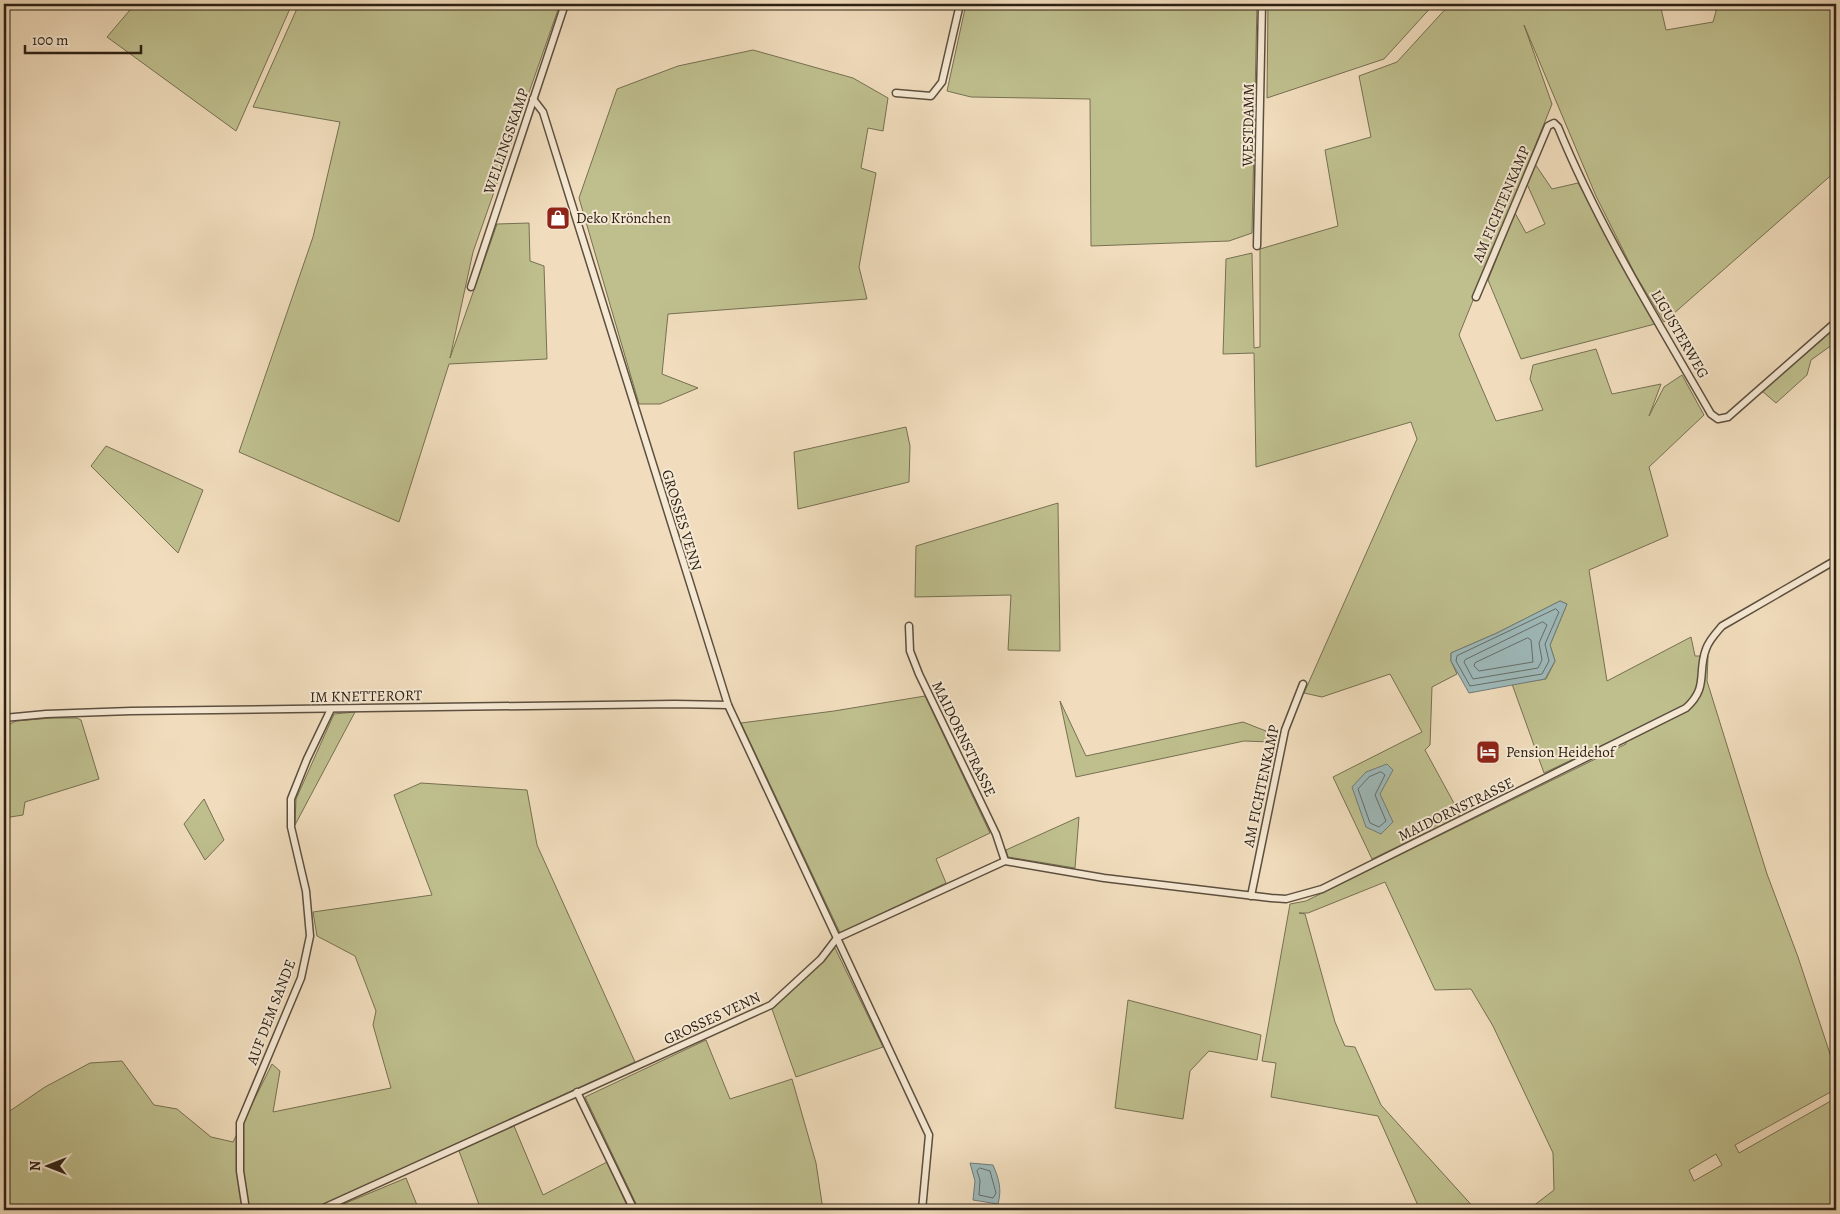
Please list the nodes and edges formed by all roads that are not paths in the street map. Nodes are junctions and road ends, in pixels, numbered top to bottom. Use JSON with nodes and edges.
{"nodes":[{"id":1,"x":565,"y":4,"type":"edge"},
{"id":2,"x":960,"y":4,"type":"edge"},
{"id":3,"x":1262,"y":4,"type":"edge"},
{"id":4,"x":896,"y":93,"type":"dead end"},
{"id":5,"x":533,"y":99,"type":"junction"},
{"id":6,"x":1554,"y":123,"type":"joint"},
{"id":7,"x":1257,"y":246,"type":"dead end"},
{"id":8,"x":471,"y":287,"type":"dead end"},
{"id":9,"x":1476,"y":298,"type":"dead end"},
{"id":10,"x":1836,"y":322,"type":"edge"},
{"id":11,"x":1836,"y":560,"type":"edge"},
{"id":12,"x":909,"y":626,"type":"dead end"},
{"id":13,"x":1303,"y":684,"type":"dead end"},
{"id":14,"x":728,"y":705,"type":"junction"},
{"id":15,"x":331,"y":709,"type":"junction"},
{"id":16,"x":4,"y":718,"type":"edge"},
{"id":17,"x":1005,"y":861,"type":"junction"},
{"id":18,"x":1251,"y":896,"type":"junction"},
{"id":19,"x":837,"y":938,"type":"junction"},
{"id":20,"x":577,"y":1092,"type":"junction"},
{"id":21,"x":246,"y":1210,"type":"edge"},
{"id":22,"x":319,"y":1210,"type":"edge"},
{"id":23,"x":634,"y":1210,"type":"edge"},
{"id":24,"x":922,"y":1210,"type":"edge"}],
"edges":[{"from":1,"to":5,"type":"street","name":"WELLINGSKAMP"},
{"from":2,"to":4,"type":"street"},
{"from":3,"to":7,"type":"street","name":"WESTDAMM"},
{"from":5,"to":8,"type":"street","name":"WELLINGSKAMP"},
{"from":5,"to":14,"type":"street","name":"GROSSES VENN"},
{"from":6,"to":9,"type":"street","name":"AM FICHTENKAMP"},
{"from":6,"to":10,"type":"street","name":"LIGUSTERWEG"},
{"from":11,"to":18,"type":"street","name":"MAIDORNSTRASSE"},
{"from":12,"to":17,"type":"street","name":"MAIDORNSTRASSE"},
{"from":13,"to":18,"type":"street","name":"AM FICHTENKAMP"},
{"from":14,"to":15,"type":"street","name":"IM KNETTERORT"},
{"from":14,"to":19,"type":"street","name":"GROSSES VENN"},
{"from":15,"to":16,"type":"street","name":"IM KNETTERORT"},
{"from":15,"to":21,"type":"street","name":"AUF DEM SANDE"},
{"from":17,"to":18,"type":"street","name":"MAIDORNSTRASSE"},
{"from":17,"to":19,"type":"street"},
{"from":19,"to":20,"type":"street","name":"GROSSES VENN"},
{"from":19,"to":24,"type":"street","name":"GROSSES VENN"},
{"from":20,"to":22,"type":"street","name":"GROSSES VENN"},
{"from":20,"to":23,"type":"street"}]}
